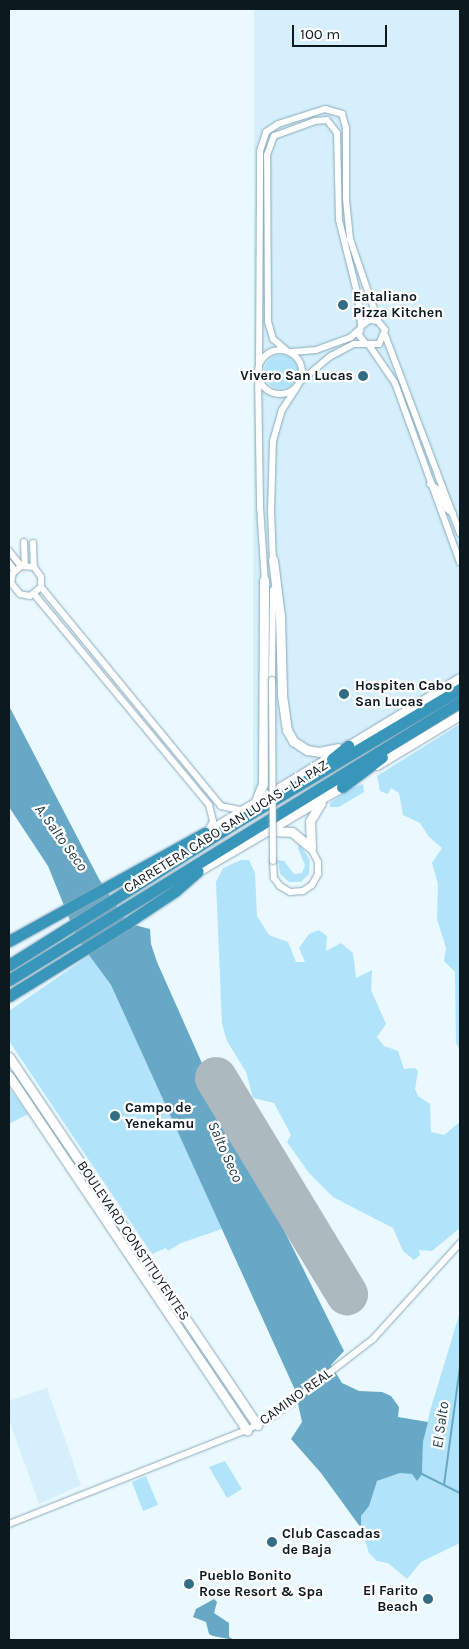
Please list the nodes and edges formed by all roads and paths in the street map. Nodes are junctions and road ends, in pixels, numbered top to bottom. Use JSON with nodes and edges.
{"nodes":[{"id":1,"x":378,"y":321,"type":"junction"},
{"id":2,"x":361,"y":327,"type":"junction"},
{"id":3,"x":385,"y":335,"type":"junction"},
{"id":4,"x":368,"y":344,"type":"junction"},
{"id":5,"x":288,"y":351,"type":"junction"},
{"id":6,"x":259,"y":368,"type":"junction"},
{"id":7,"x":258,"y":375,"type":"junction"},
{"id":8,"x":298,"y":385,"type":"junction"},
{"id":9,"x":430,"y":484,"type":"junction"},
{"id":10,"x":453,"y":513,"type":"junction"},
{"id":11,"x":460,"y":533,"type":"edge"},
{"id":12,"x":24,"y":542,"type":"dead end"},
{"id":13,"x":33,"y":543,"type":"dead end"},
{"id":14,"x":9,"y":551,"type":"edge"},
{"id":15,"x":273,"y":560,"type":"junction"},
{"id":16,"x":9,"y":563,"type":"edge"},
{"id":17,"x":460,"y":563,"type":"edge"},
{"id":18,"x":23,"y":566,"type":"junction"},
{"id":19,"x":34,"y":567,"type":"junction"},
{"id":20,"x":15,"y":571,"type":"junction"},
{"id":21,"x":264,"y":580,"type":"junction"},
{"id":22,"x":41,"y":587,"type":"junction"},
{"id":23,"x":34,"y":594,"type":"junction"},
{"id":24,"x":70,"y":622,"type":"junction"},
{"id":25,"x":272,"y":625,"type":"junction"},
{"id":26,"x":63,"y":630,"type":"junction"},
{"id":27,"x":460,"y":678,"type":"edge"},
{"id":28,"x":460,"y":688,"type":"edge"},
{"id":29,"x":460,"y":702,"type":"edge"},
{"id":30,"x":139,"y":708,"type":"junction"},
{"id":31,"x":132,"y":713,"type":"junction"},
{"id":32,"x":460,"y":715,"type":"edge"},
{"id":33,"x":433,"y":719,"type":"junction"},
{"id":34,"x":348,"y":746,"type":"junction"},
{"id":35,"x":307,"y":781,"type":"junction"},
{"id":36,"x":342,"y":787,"type":"junction"},
{"id":37,"x":329,"y":794,"type":"junction"},
{"id":38,"x":252,"y":804,"type":"junction"},
{"id":39,"x":244,"y":809,"type":"junction"},
{"id":40,"x":206,"y":832,"type":"junction"},
{"id":41,"x":266,"y":832,"type":"junction"},
{"id":42,"x":311,"y":848,"type":"junction"},
{"id":43,"x":186,"y":855,"type":"junction"},
{"id":44,"x":198,"y":871,"type":"junction"},
{"id":45,"x":160,"y":885,"type":"junction"},
{"id":46,"x":9,"y":941,"type":"edge"},
{"id":47,"x":35,"y":947,"type":"junction"},
{"id":48,"x":9,"y":959,"type":"edge"},
{"id":49,"x":36,"y":961,"type":"junction"},
{"id":50,"x":9,"y":965,"type":"edge"},
{"id":51,"x":9,"y":980,"type":"edge"},
{"id":52,"x":9,"y":989,"type":"edge"},
{"id":53,"x":9,"y":996,"type":"edge"},
{"id":54,"x":9,"y":1057,"type":"edge"},
{"id":55,"x":9,"y":1076,"type":"edge"},
{"id":56,"x":460,"y":1244,"type":"edge"},
{"id":57,"x":257,"y":1425,"type":"junction"},
{"id":58,"x":247,"y":1430,"type":"junction"},
{"id":59,"x":9,"y":1524,"type":"edge"}],
"edges":[{"from":1,"to":2,"type":"street"},
{"from":1,"to":3,"type":"street"},
{"from":1,"to":6,"type":"street"},
{"from":2,"to":4,"type":"street"},
{"from":2,"to":5,"type":"street"},
{"from":2,"to":5,"type":"street"},
{"from":3,"to":4,"type":"street"},
{"from":3,"to":10,"type":"street"},
{"from":4,"to":8,"type":"street"},
{"from":4,"to":9,"type":"street"},
{"from":5,"to":6,"type":"street"},
{"from":5,"to":8,"type":"street"},
{"from":6,"to":7,"type":"street"},
{"from":7,"to":8,"type":"street"},
{"from":7,"to":21,"type":"street"},
{"from":8,"to":15,"type":"street"},
{"from":9,"to":10,"type":"street"},
{"from":9,"to":17,"type":"street"},
{"from":10,"to":11,"type":"street"},
{"from":12,"to":18,"type":"street"},
{"from":13,"to":19,"type":"street"},
{"from":14,"to":18,"type":"street"},
{"from":15,"to":25,"type":"street"},
{"from":15,"to":34,"type":"main road"},
{"from":16,"to":20,"type":"street"},
{"from":18,"to":19,"type":"street"},
{"from":18,"to":20,"type":"street"},
{"from":19,"to":22,"type":"street"},
{"from":20,"to":23,"type":"street"},
{"from":21,"to":25,"type":"street"},
{"from":21,"to":38,"type":"main road"},
{"from":22,"to":23,"type":"street"},
{"from":22,"to":24,"type":"street"},
{"from":23,"to":26,"type":"street"},
{"from":24,"to":26,"type":"street"},
{"from":24,"to":30,"type":"street"},
{"from":25,"to":42,"type":"street","bridge":true},
{"from":26,"to":31,"type":"street"},
{"from":27,"to":34,"type":"main road"},
{"from":28,"to":35,"type":"highway","name":"CARRETERA CABO SAN LUCAS - LA PAZ"},
{"from":29,"to":33,"type":"highway","name":"CARRETERA CABO SAN LUCAS - LA PAZ"},
{"from":30,"to":31,"type":"street"},
{"from":30,"to":39,"type":"street"},
{"from":31,"to":40,"type":"street"},
{"from":32,"to":36,"type":"main road"},
{"from":33,"to":36,"type":"highway"},
{"from":33,"to":45,"type":"highway","name":"CARRETERA CABO SAN LUCAS - LA PAZ"},
{"from":34,"to":35,"type":"highway"},
{"from":34,"to":38,"type":"main road"},
{"from":35,"to":43,"type":"highway","name":"CARRETERA CABO SAN LUCAS - LA PAZ"},
{"from":36,"to":37,"type":"main road"},
{"from":37,"to":41,"type":"main road"},
{"from":37,"to":42,"type":"main road"},
{"from":38,"to":39,"type":"main road"},
{"from":39,"to":40,"type":"main road"},
{"from":40,"to":43,"type":"highway"},
{"from":40,"to":46,"type":"highway"},
{"from":41,"to":42,"type":"main road"},
{"from":41,"to":44,"type":"main road"},
{"from":43,"to":47,"type":"highway","name":"CARRETERA CABO SAN LUCAS - LA PAZ"},
{"from":44,"to":45,"type":"highway"},
{"from":44,"to":53,"type":"highway"},
{"from":45,"to":49,"type":"highway","name":"CARRETERA CABO SAN LUCAS - LA PAZ"},
{"from":47,"to":48,"type":"highway"},
{"from":47,"to":50,"type":"highway","name":"CARRETERA CABO SAN LUCAS - LA PAZ"},
{"from":49,"to":51,"type":"highway","name":"CARRETERA CABO SAN LUCAS - LA PAZ"},
{"from":49,"to":52,"type":"highway"},
{"from":54,"to":57,"type":"main road","name":"BOULEVARD CONSTITUYENTES"},
{"from":55,"to":58,"type":"main road","name":"BOULEVARD CONSTITUYENTES"},
{"from":56,"to":57,"type":"street","name":"CAMINO REAL"},
{"from":57,"to":58,"type":"street","name":"CAMINO REAL"},
{"from":58,"to":59,"type":"street","name":"CAMINO REAL"}]}
